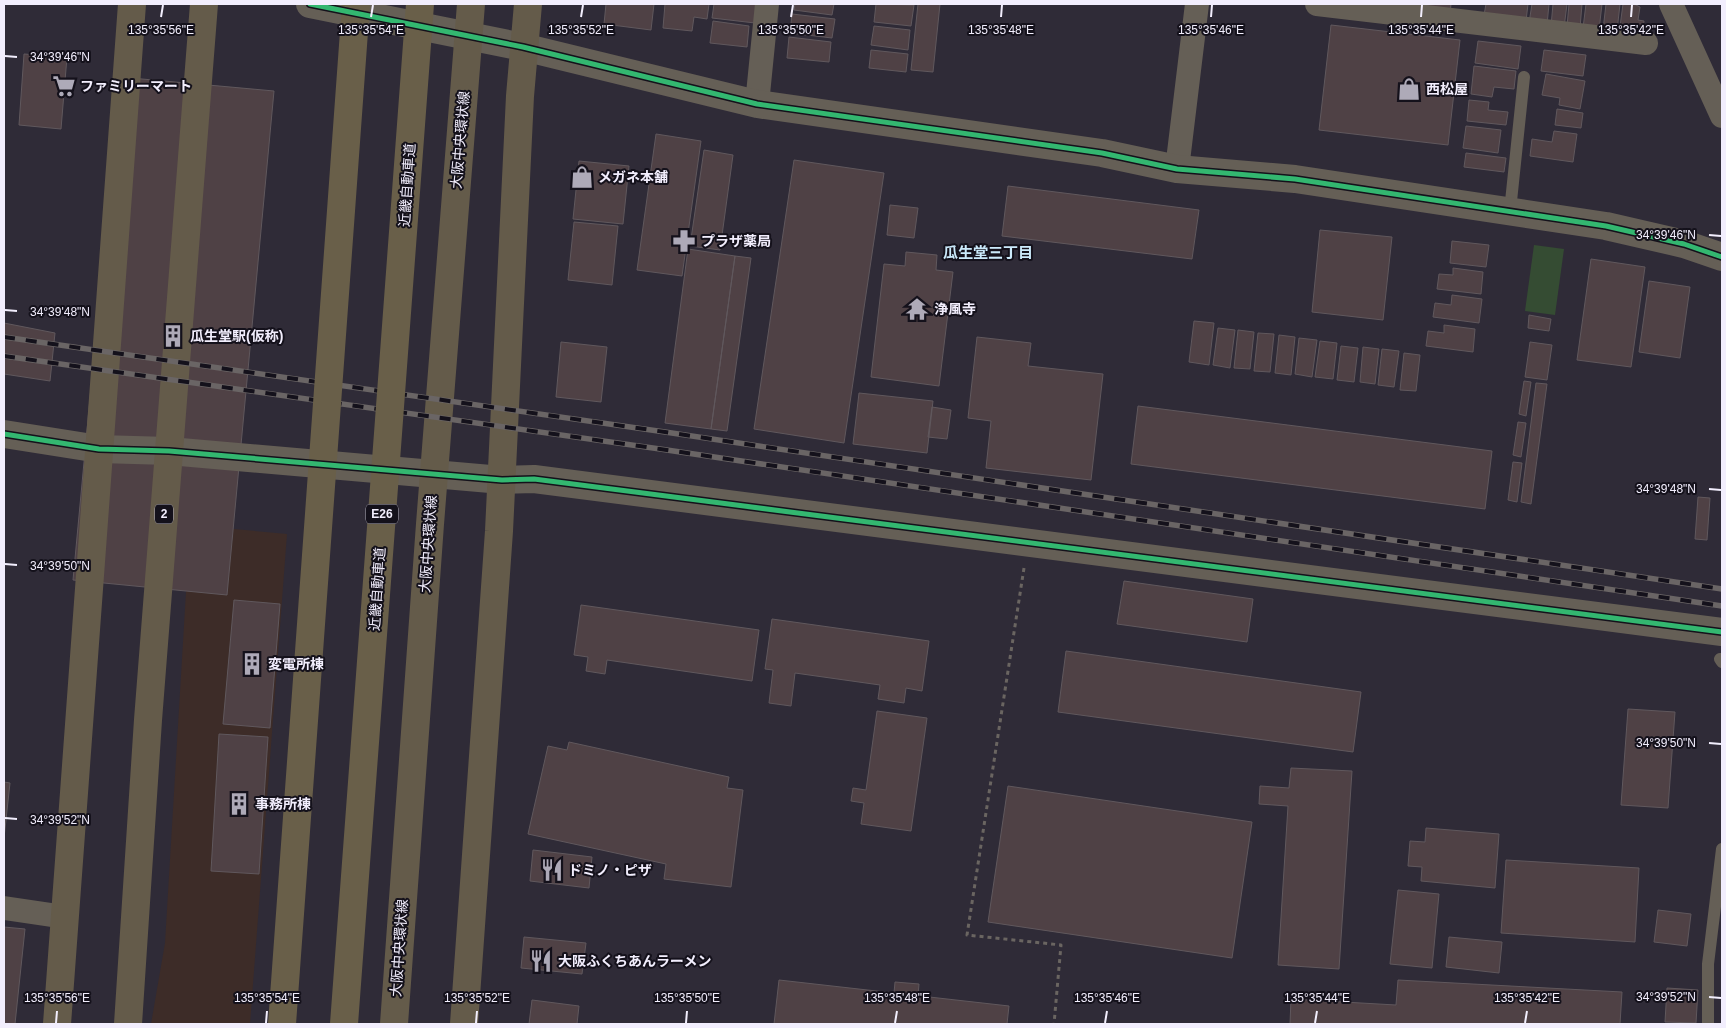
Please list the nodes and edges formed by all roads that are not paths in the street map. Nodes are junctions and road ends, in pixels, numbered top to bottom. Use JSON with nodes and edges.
{"nodes":[{"id":1,"x":132,"y":4,"type":"edge"},
{"id":2,"x":204,"y":4,"type":"edge"},
{"id":3,"x":310,"y":4,"type":"edge"},
{"id":4,"x":356,"y":4,"type":"edge"},
{"id":5,"x":420,"y":4,"type":"edge"},
{"id":6,"x":471,"y":4,"type":"edge"},
{"id":7,"x":528,"y":4,"type":"edge"},
{"id":8,"x":767,"y":4,"type":"edge"},
{"id":9,"x":1196,"y":4,"type":"edge"},
{"id":10,"x":1671,"y":4,"type":"edge"},
{"id":11,"x":1331,"y":5,"type":"edge"},
{"id":12,"x":1466,"y":13,"type":"edge"},
{"id":13,"x":469,"y":37,"type":"junction"},
{"id":14,"x":1646,"y":43,"type":"dead end"},
{"id":15,"x":523,"y":47,"type":"junction"},
{"id":16,"x":1524,"y":77,"type":"dead end"},
{"id":17,"x":756,"y":104,"type":"junction"},
{"id":18,"x":1722,"y":116,"type":"edge"},
{"id":19,"x":1177,"y":169,"type":"junction"},
{"id":20,"x":1510,"y":211,"type":"junction"},
{"id":21,"x":1722,"y":257,"type":"edge"},
{"id":22,"x":4,"y":434,"type":"edge"},
{"id":23,"x":100,"y":449,"type":"junction"},
{"id":24,"x":169,"y":451,"type":"junction"},
{"id":25,"x":434,"y":473,"type":"junction"},
{"id":26,"x":502,"y":480,"type":"junction"},
{"id":27,"x":1722,"y":632,"type":"edge"},
{"id":28,"x":1722,"y":849,"type":"edge"},
{"id":29,"x":4,"y":908,"type":"edge"},
{"id":30,"x":65,"y":917,"type":"junction"},
{"id":31,"x":57,"y":1024,"type":"edge"},
{"id":32,"x":128,"y":1024,"type":"edge"},
{"id":33,"x":282,"y":1024,"type":"edge"},
{"id":34,"x":344,"y":1024,"type":"edge"},
{"id":35,"x":394,"y":1024,"type":"edge"},
{"id":36,"x":464,"y":1024,"type":"edge"},
{"id":37,"x":1708,"y":1024,"type":"edge"}],
"edges":[{"from":1,"to":23,"type":"main road"},
{"from":2,"to":24,"type":"main road","number":"2"},
{"from":3,"to":13,"type":"street"},
{"from":4,"to":33,"type":"highway","bridge":true},
{"from":5,"to":34,"type":"highway","name":"近畿自動車道","number":"E26","bridge":true},
{"from":6,"to":13,"type":"main road","name":"大阪中央環状線"},
{"from":7,"to":15,"type":"main road"},
{"from":8,"to":17,"type":"street"},
{"from":9,"to":19,"type":"street"},
{"from":10,"to":18,"type":"street"},
{"from":11,"to":12,"type":"street"},
{"from":12,"to":14,"type":"street"},
{"from":13,"to":15,"type":"street"},
{"from":13,"to":25,"type":"main road","name":"大阪中央環状線"},
{"from":15,"to":17,"type":"street"},
{"from":15,"to":26,"type":"main road"},
{"from":16,"to":20,"type":"lane"},
{"from":17,"to":19,"type":"street"},
{"from":19,"to":20,"type":"street"},
{"from":20,"to":21,"type":"street"},
{"from":22,"to":23,"type":"street"},
{"from":23,"to":24,"type":"street"},
{"from":23,"to":30,"type":"main road"},
{"from":24,"to":25,"type":"street"},
{"from":24,"to":32,"type":"main road","number":"2"},
{"from":25,"to":26,"type":"street"},
{"from":25,"to":35,"type":"main road","name":"大阪中央環状線"},
{"from":26,"to":27,"type":"street"},
{"from":26,"to":36,"type":"main road"},
{"from":28,"to":37,"type":"lane"},
{"from":29,"to":30,"type":"street"},
{"from":30,"to":31,"type":"main road"}]}
